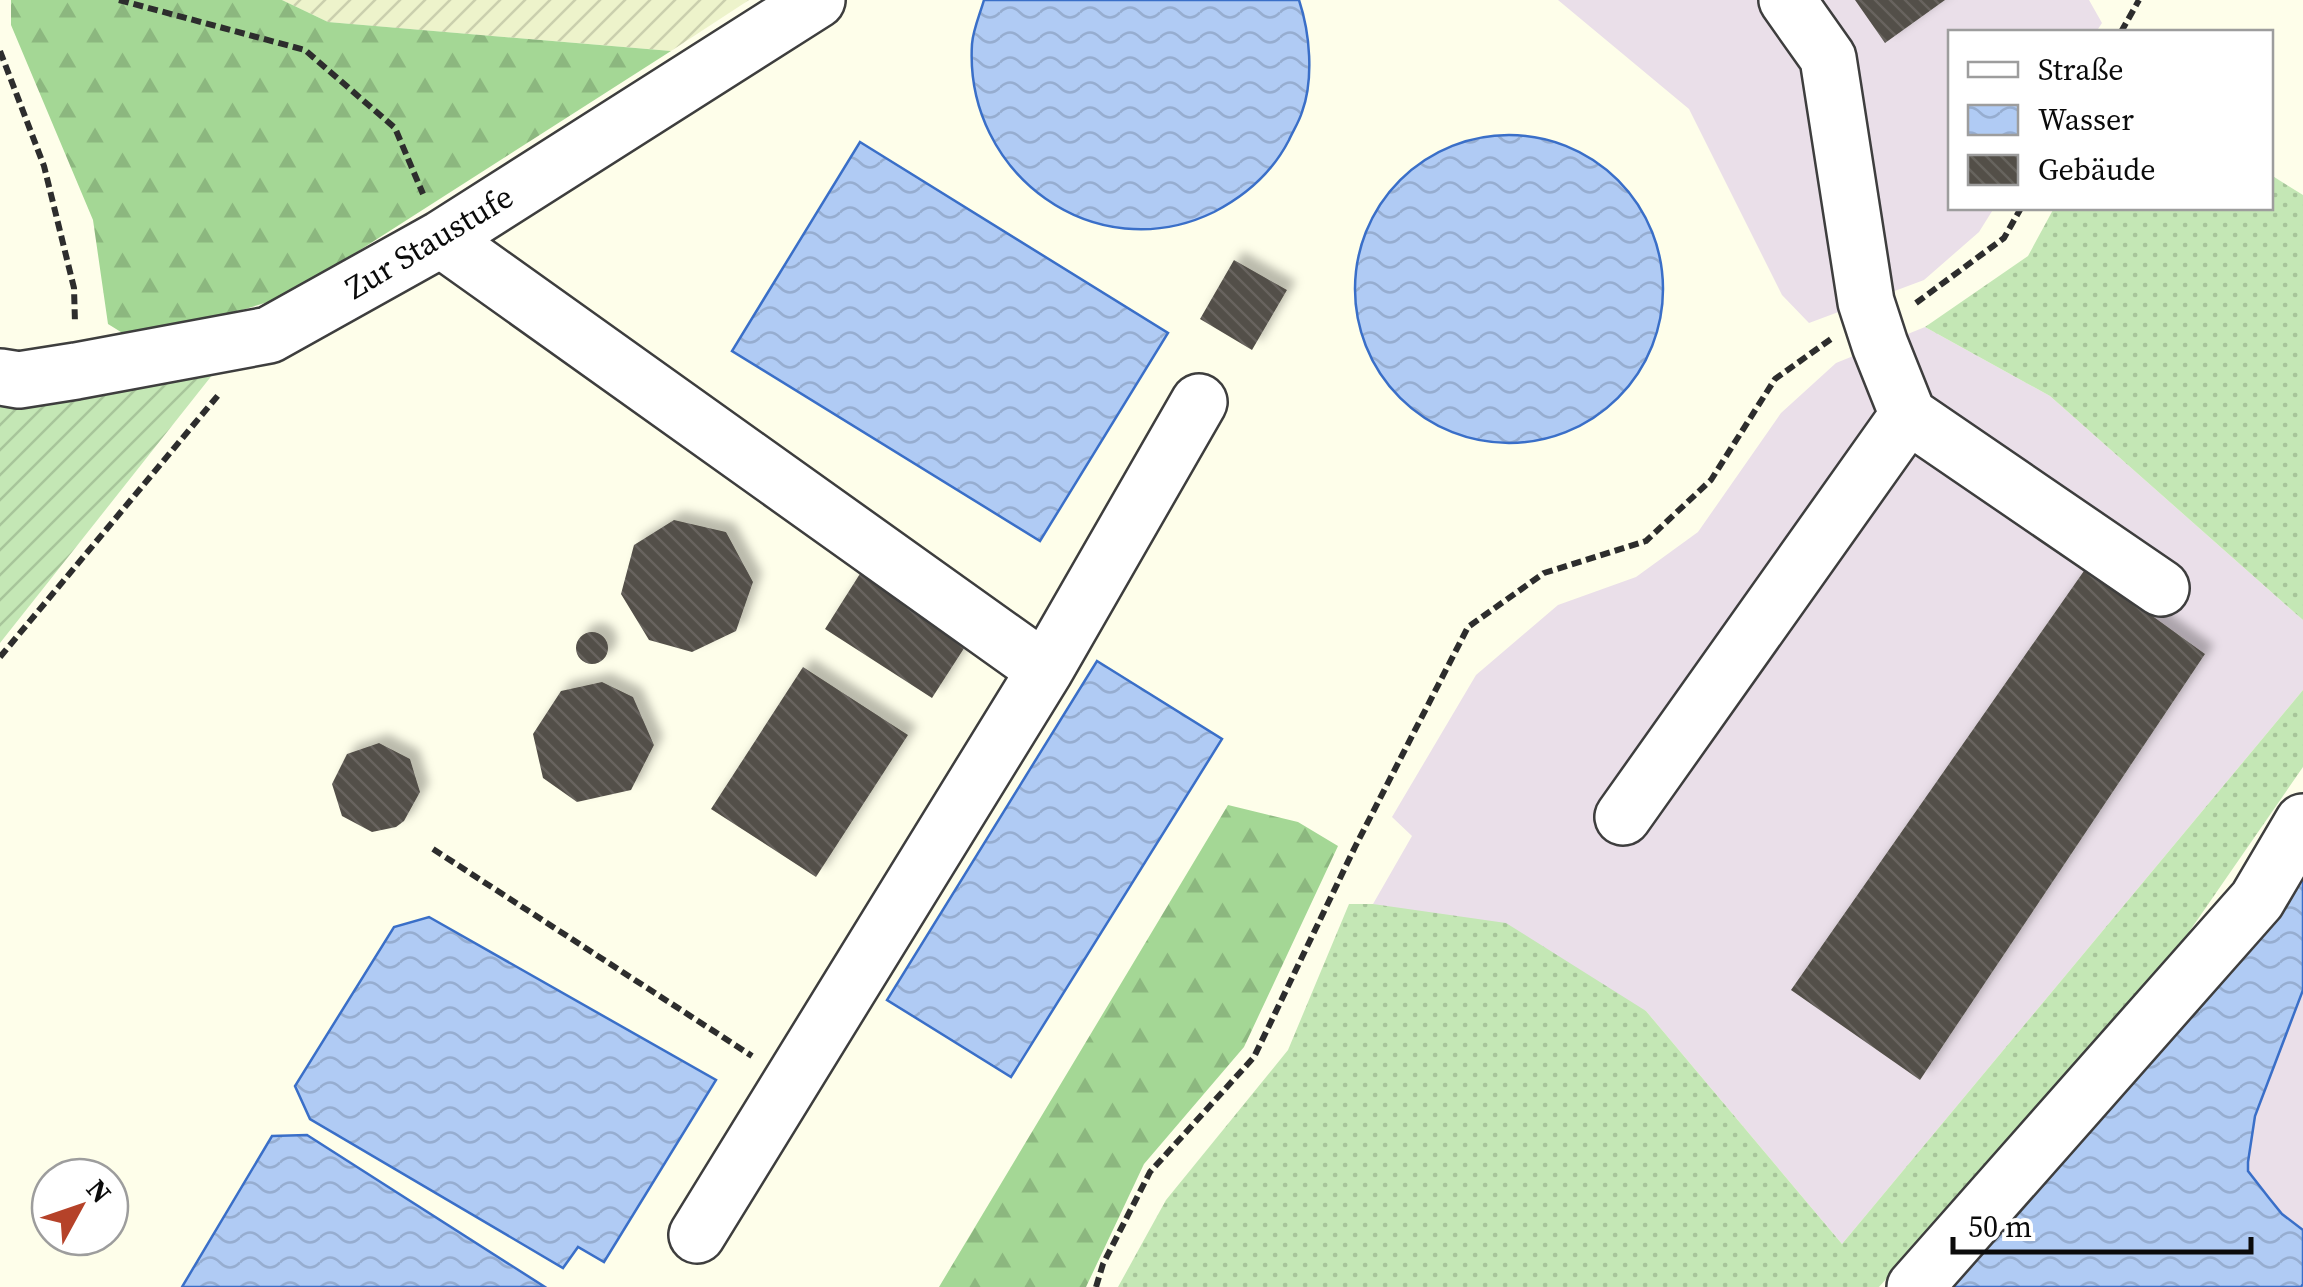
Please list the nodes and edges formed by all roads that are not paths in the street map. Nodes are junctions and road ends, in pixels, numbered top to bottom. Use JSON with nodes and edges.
{"nodes":[{"id":1,"x":816,"y":0,"type":"edge"},
{"id":2,"x":1787,"y":0,"type":"edge"},
{"id":3,"x":441,"y":238,"type":"junction"},
{"id":4,"x":0,"y":377,"type":"edge"},
{"id":5,"x":1199,"y":402,"type":"dead end"},
{"id":6,"x":1908,"y":415,"type":"junction"},
{"id":7,"x":2161,"y":588,"type":"dead end"},
{"id":8,"x":1044,"y":670,"type":"junction"},
{"id":9,"x":1622,"y":816,"type":"dead end"},
{"id":10,"x":2303,"y":822,"type":"edge"},
{"id":11,"x":697,"y":1235,"type":"dead end"},
{"id":12,"x":1915,"y":1287,"type":"edge"}],
"edges":[{"from":1,"to":3,"type":"street","name":"Zur Staustufe"},
{"from":2,"to":6,"type":"street"},
{"from":3,"to":4,"type":"street","name":"Zur Staustufe"},
{"from":3,"to":8,"type":"street"},
{"from":5,"to":8,"type":"street"},
{"from":6,"to":7,"type":"street"},
{"from":6,"to":9,"type":"street"},
{"from":8,"to":11,"type":"street"},
{"from":10,"to":12,"type":"street"}]}
